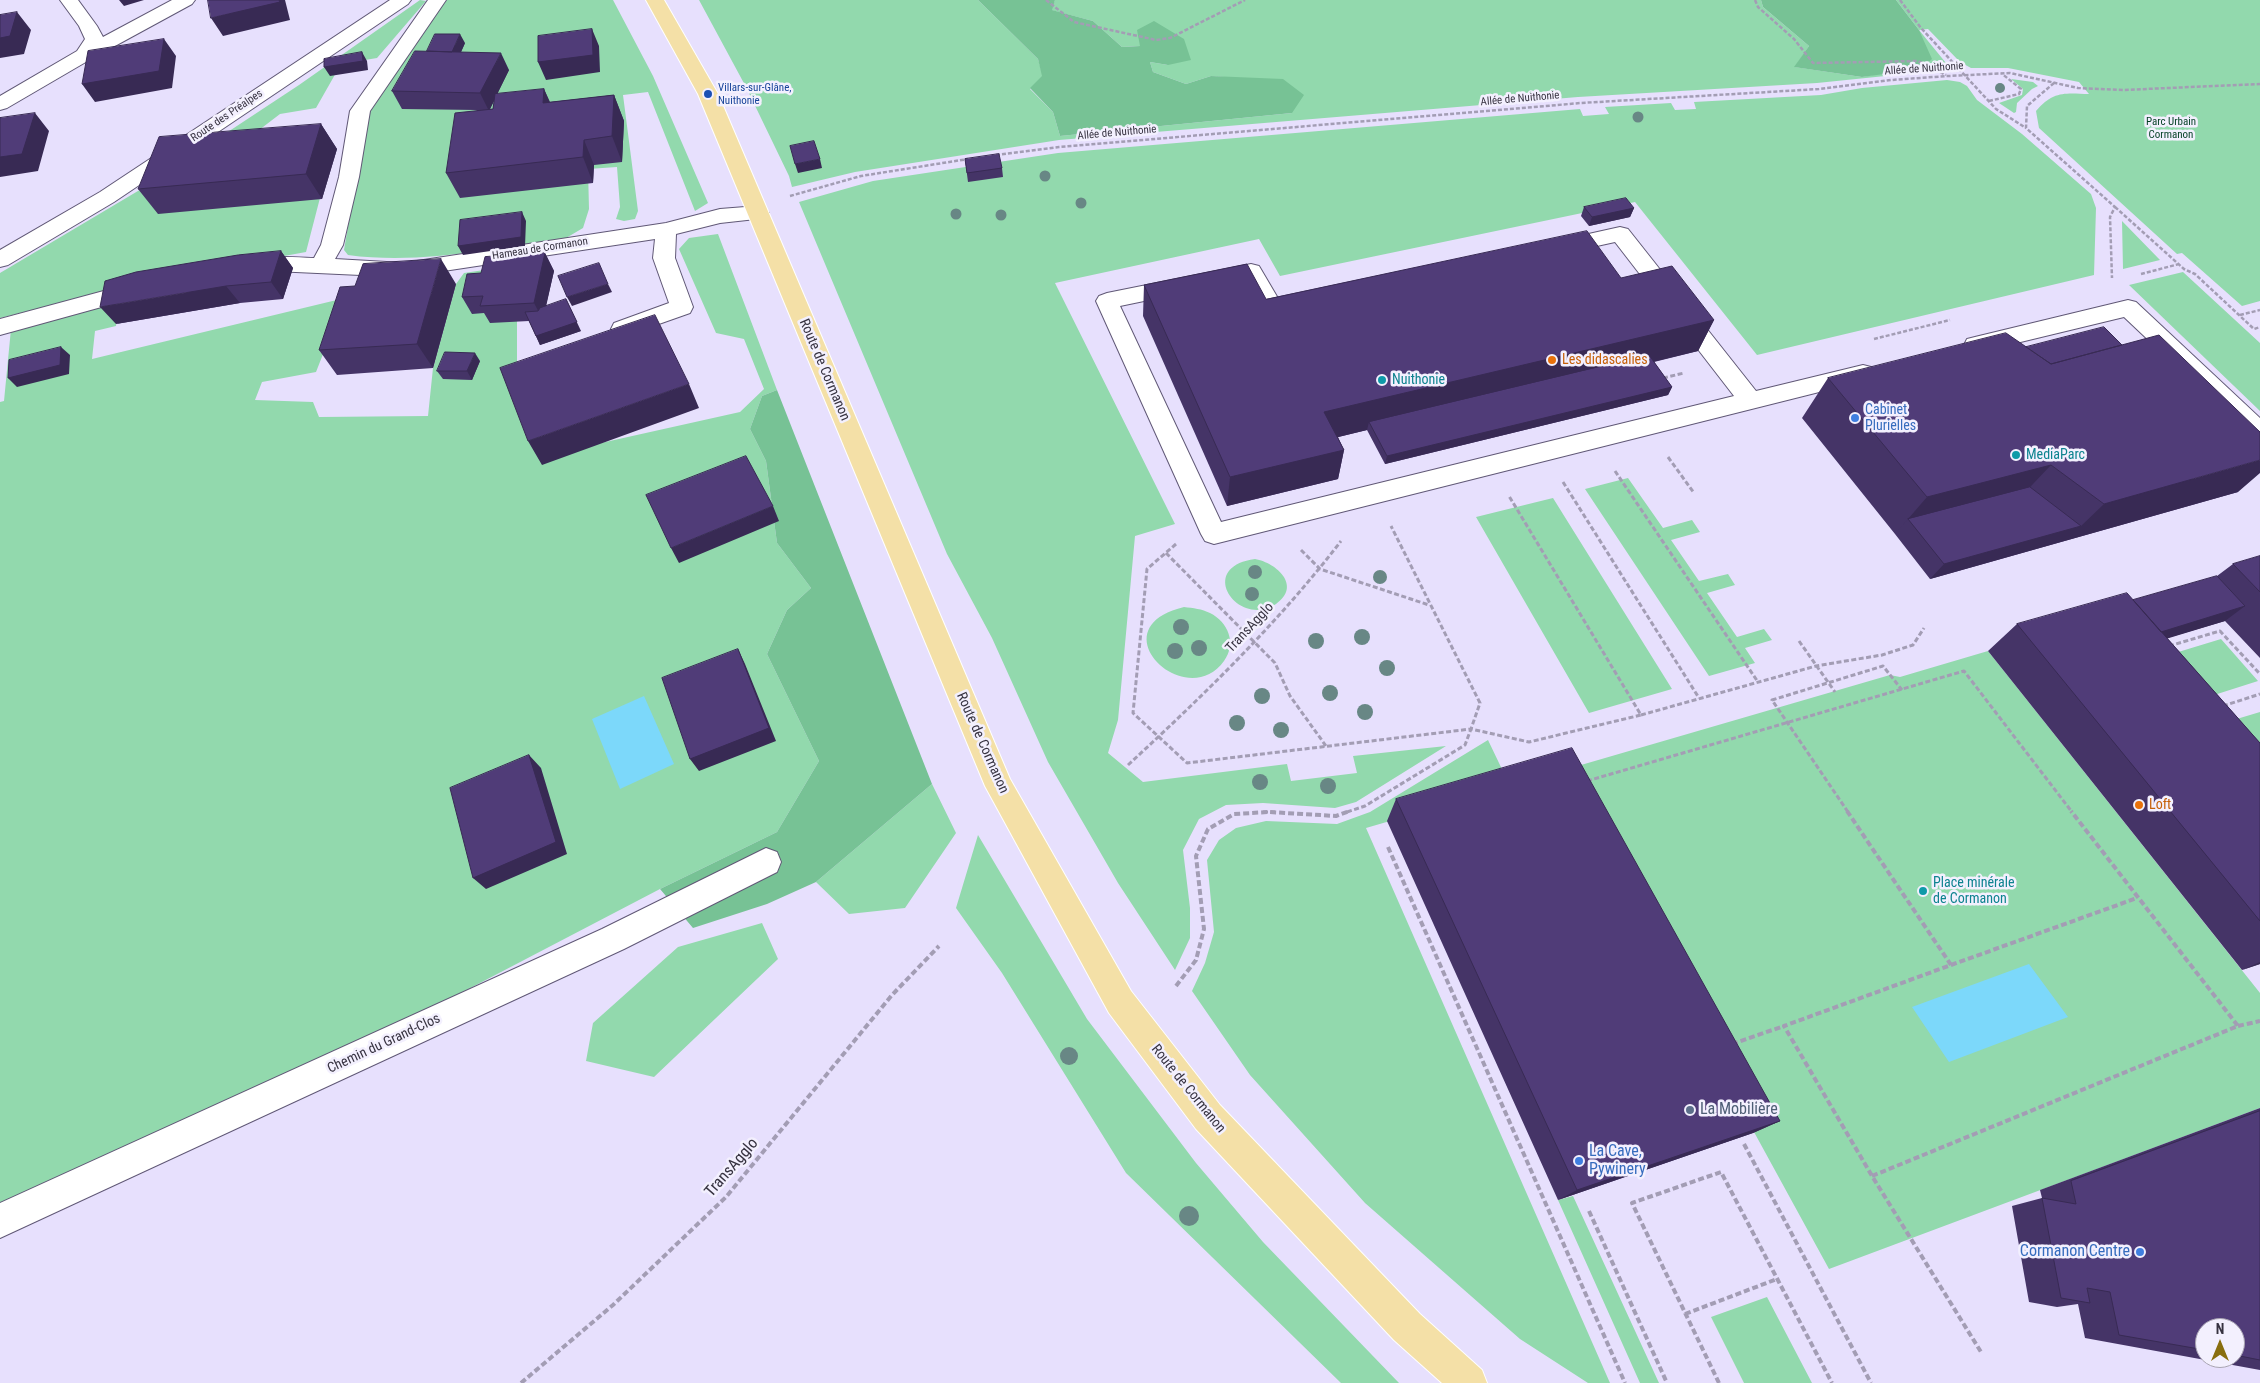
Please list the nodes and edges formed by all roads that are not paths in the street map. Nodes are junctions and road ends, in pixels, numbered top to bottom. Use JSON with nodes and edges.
{"nodes":[{"id":1,"x":69,"y":0,"type":"edge"},
{"id":2,"x":186,"y":0,"type":"edge"},
{"id":3,"x":402,"y":0,"type":"edge"},
{"id":4,"x":436,"y":0,"type":"edge"},
{"id":5,"x":655,"y":0,"type":"edge"},
{"id":6,"x":84,"y":55,"type":"junction"},
{"id":7,"x":0,"y":104,"type":"edge"},
{"id":8,"x":772,"y":205,"type":"junction"},
{"id":9,"x":666,"y":230,"type":"junction"},
{"id":10,"x":1534,"y":253,"type":"edge"},
{"id":11,"x":0,"y":260,"type":"edge"},
{"id":12,"x":321,"y":266,"type":"junction"},
{"id":13,"x":237,"y":270,"type":"edge"},
{"id":14,"x":153,"y":285,"type":"edge"},
{"id":15,"x":1321,"y":299,"type":"edge"},
{"id":16,"x":0,"y":327,"type":"edge"},
{"id":17,"x":602,"y":336,"type":"edge"},
{"id":18,"x":1950,"y":351,"type":"edge"},
{"id":19,"x":1884,"y":368,"type":"edge"},
{"id":20,"x":1750,"y":400,"type":"junction"},
{"id":21,"x":2260,"y":432,"type":"edge"},
{"id":22,"x":766,"y":862,"type":"dead end"},
{"id":23,"x":0,"y":1222,"type":"edge"},
{"id":24,"x":1469,"y":1383,"type":"edge"}],
"edges":[{"from":1,"to":6,"type":"street"},
{"from":2,"to":6,"type":"street"},
{"from":3,"to":11,"type":"street","name":"Route des Préalpes"},
{"from":4,"to":12,"type":"street"},
{"from":5,"to":8,"type":"main road","name":"Route de Cormanon"},
{"from":6,"to":7,"type":"street"},
{"from":8,"to":9,"type":"street","name":"Hameau de Cormanon"},
{"from":8,"to":24,"type":"main road","name":"Route de Cormanon"},
{"from":9,"to":12,"type":"street","name":"Hameau de Cormanon"},
{"from":9,"to":17,"type":"street"},
{"from":10,"to":20,"type":"street"},
{"from":12,"to":13,"type":"street","name":"Hameau de Cormanon"},
{"from":14,"to":16,"type":"street"},
{"from":15,"to":20,"type":"street"},
{"from":18,"to":21,"type":"street"},
{"from":19,"to":20,"type":"street"},
{"from":22,"to":23,"type":"street","name":"Chemin du Grand-Clos"}]}
